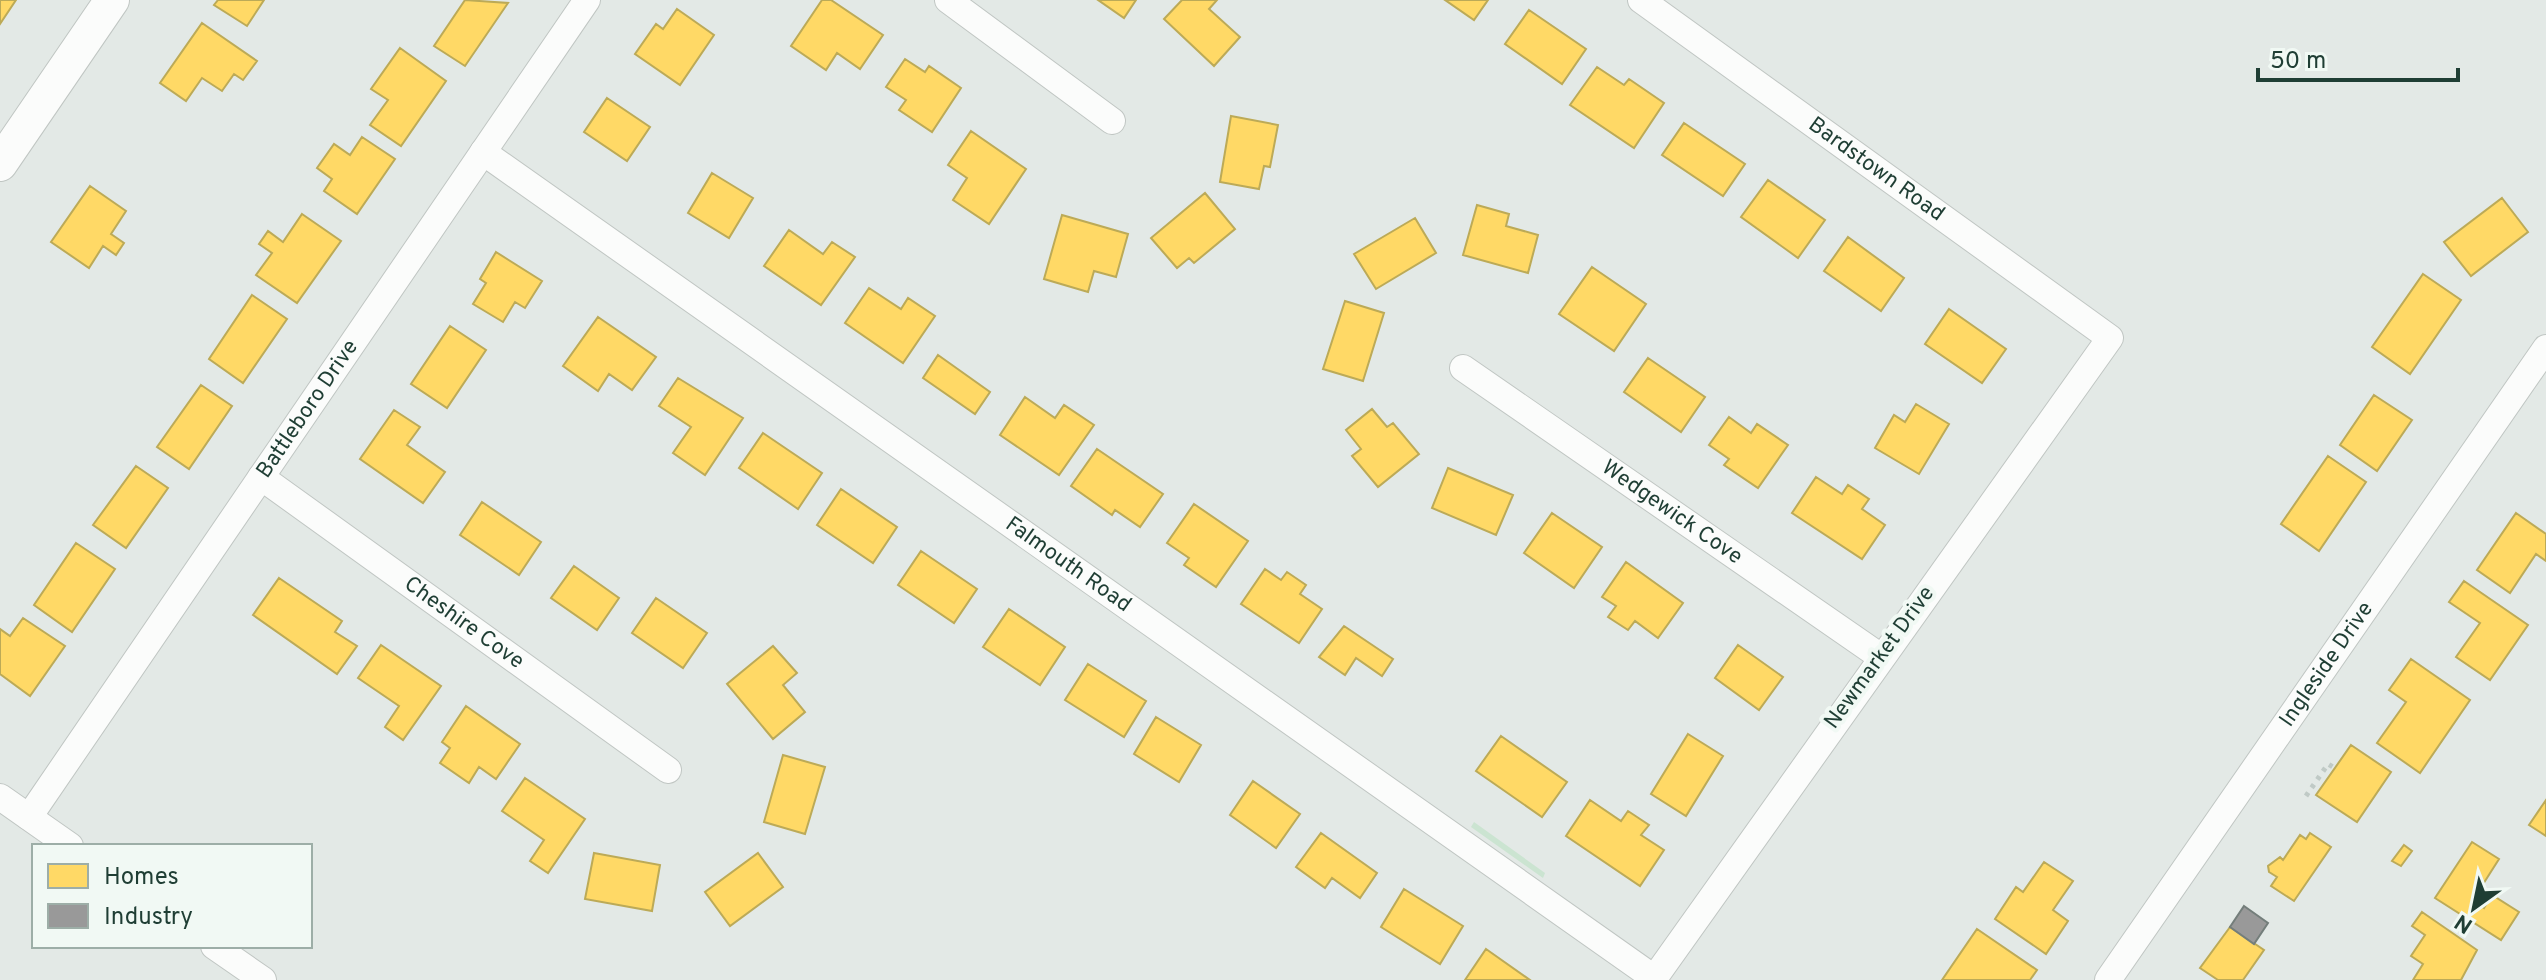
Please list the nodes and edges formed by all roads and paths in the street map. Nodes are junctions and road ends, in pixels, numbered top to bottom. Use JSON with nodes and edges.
{"nodes":[{"id":1,"x":112,"y":0,"type":"edge"},
{"id":2,"x":587,"y":0,"type":"edge"},
{"id":3,"x":948,"y":0,"type":"edge"},
{"id":4,"x":1641,"y":0,"type":"edge"},
{"id":5,"x":1112,"y":121,"type":"dead end"},
{"id":6,"x":5,"y":144,"type":"edge"},
{"id":7,"x":483,"y":152,"type":"junction"},
{"id":8,"x":2110,"y":338,"type":"joint"},
{"id":9,"x":2546,"y":348,"type":"edge"},
{"id":10,"x":1463,"y":368,"type":"dead end"},
{"id":11,"x":261,"y":477,"type":"junction"},
{"id":12,"x":1881,"y":657,"type":"junction"},
{"id":13,"x":2333,"y":767,"type":"dead end"},
{"id":14,"x":668,"y":770,"type":"dead end"},
{"id":15,"x":2306,"y":796,"type":"dead end"},
{"id":16,"x":0,"y":797,"type":"edge"},
{"id":17,"x":29,"y":817,"type":"junction"},
{"id":18,"x":67,"y":844,"type":"edge"},
{"id":19,"x":217,"y":948,"type":"edge"},
{"id":20,"x":1654,"y":979,"type":"edge"},
{"id":21,"x":263,"y":980,"type":"edge"},
{"id":22,"x":2108,"y":980,"type":"edge"}],
"edges":[{"from":1,"to":6,"type":"street"},
{"from":2,"to":7,"type":"street","name":"Battleboro Drive"},
{"from":3,"to":5,"type":"street"},
{"from":4,"to":8,"type":"street","name":"Bardstown Road"},
{"from":7,"to":11,"type":"street","name":"Battleboro Drive"},
{"from":7,"to":20,"type":"street","name":"Falmouth Road"},
{"from":8,"to":12,"type":"street","name":"Newmarket Drive"},
{"from":9,"to":22,"type":"street","name":"Ingleside Drive"},
{"from":10,"to":12,"type":"street","name":"Wedgewick Cove"},
{"from":11,"to":14,"type":"street","name":"Cheshire Cove"},
{"from":11,"to":17,"type":"street","name":"Battleboro Drive"},
{"from":12,"to":20,"type":"street","name":"Newmarket Drive"},
{"from":13,"to":15,"type":"path"},
{"from":16,"to":17,"type":"street"},
{"from":17,"to":18,"type":"street"},
{"from":19,"to":21,"type":"street"}]}
